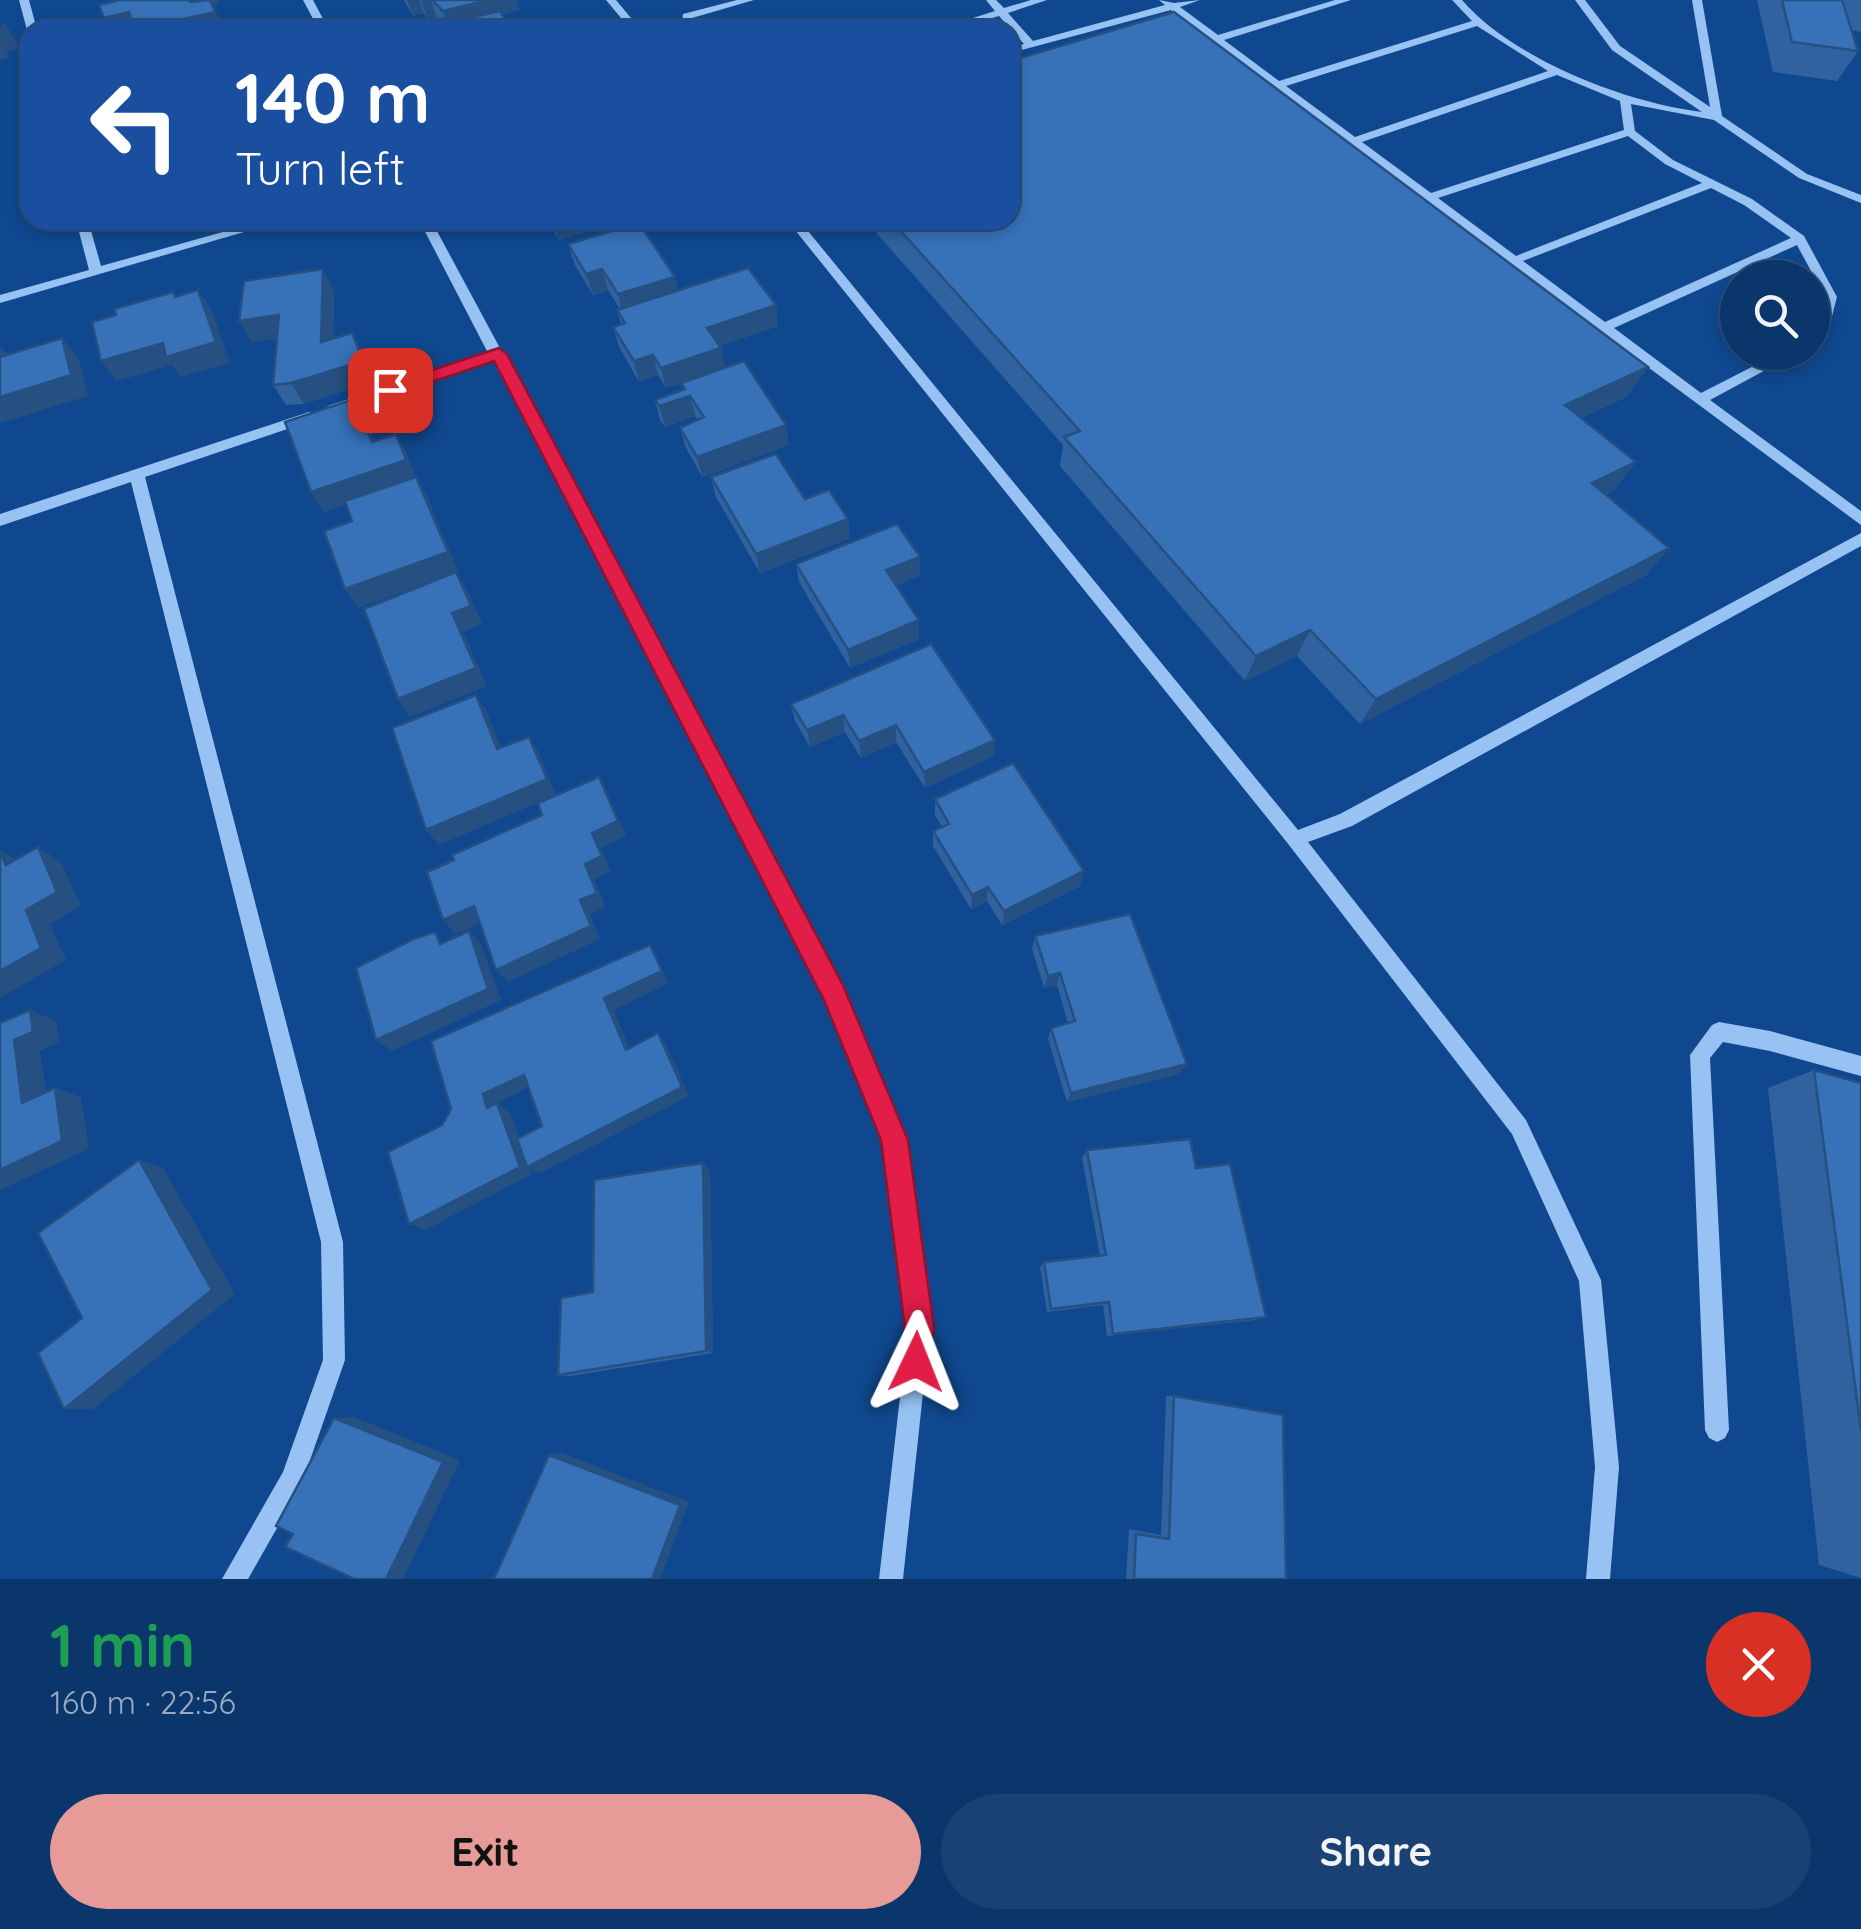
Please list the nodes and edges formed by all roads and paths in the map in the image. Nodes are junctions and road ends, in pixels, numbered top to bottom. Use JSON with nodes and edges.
{"nodes":[{"id":1,"x":611,"y":0,"type":"edge"},
{"id":2,"x":749,"y":0,"type":"edge"},
{"id":3,"x":992,"y":0,"type":"edge"},
{"id":4,"x":1042,"y":0,"type":"edge"},
{"id":5,"x":1195,"y":0,"type":"edge"},
{"id":6,"x":1346,"y":0,"type":"edge"},
{"id":7,"x":1457,"y":0,"type":"edge"},
{"id":8,"x":1580,"y":0,"type":"edge"},
{"id":9,"x":1697,"y":0,"type":"edge"},
{"id":10,"x":1168,"y":3,"type":"edge"},
{"id":11,"x":1002,"y":12,"type":"junction"},
{"id":12,"x":628,"y":20,"type":"edge"},
{"id":13,"x":686,"y":20,"type":"edge"},
{"id":14,"x":974,"y":20,"type":"edge"},
{"id":15,"x":1009,"y":20,"type":"edge"},
{"id":16,"x":1480,"y":22,"type":"junction"},
{"id":17,"x":1020,"y":33,"type":"edge"},
{"id":18,"x":1216,"y":39,"type":"junction"},
{"id":19,"x":1030,"y":44,"type":"junction"},
{"id":20,"x":1020,"y":47,"type":"edge"},
{"id":21,"x":1555,"y":72,"type":"junction"},
{"id":22,"x":1276,"y":85,"type":"junction"},
{"id":23,"x":1625,"y":101,"type":"junction"},
{"id":24,"x":1717,"y":117,"type":"junction"},
{"id":25,"x":1630,"y":132,"type":"junction"},
{"id":26,"x":1352,"y":142,"type":"junction"},
{"id":27,"x":1711,"y":184,"type":"junction"},
{"id":28,"x":1427,"y":198,"type":"junction"},
{"id":29,"x":1861,"y":199,"type":"edge"},
{"id":30,"x":85,"y":230,"type":"edge"},
{"id":31,"x":244,"y":230,"type":"edge"},
{"id":32,"x":431,"y":230,"type":"edge"},
{"id":33,"x":801,"y":230,"type":"edge"},
{"id":34,"x":1800,"y":239,"type":"junction"},
{"id":35,"x":1811,"y":260,"type":"edge"},
{"id":36,"x":1514,"y":261,"type":"junction"},
{"id":37,"x":96,"y":272,"type":"junction"},
{"id":38,"x":0,"y":299,"type":"edge"},
{"id":39,"x":1604,"y":328,"type":"junction"},
{"id":40,"x":499,"y":354,"type":"junction"},
{"id":41,"x":1757,"y":370,"type":"edge"},
{"id":42,"x":1700,"y":398,"type":"junction"},
{"id":43,"x":137,"y":474,"type":"junction"},
{"id":44,"x":1861,"y":519,"type":"edge"},
{"id":45,"x":0,"y":520,"type":"edge"},
{"id":46,"x":1861,"y":539,"type":"edge"},
{"id":47,"x":1295,"y":839,"type":"junction"},
{"id":48,"x":1861,"y":1066,"type":"edge"},
{"id":49,"x":1717,"y":1430,"type":"dead end"},
{"id":50,"x":234,"y":1579,"type":"edge"},
{"id":51,"x":891,"y":1579,"type":"edge"},
{"id":52,"x":1598,"y":1579,"type":"edge"}],
"edges":[{"from":1,"to":12,"type":"street"},
{"from":2,"to":13,"type":"street"},
{"from":3,"to":11,"type":"street"},
{"from":4,"to":11,"type":"street"},
{"from":5,"to":10,"type":"street"},
{"from":6,"to":18,"type":"street"},
{"from":7,"to":16,"type":"street"},
{"from":8,"to":24,"type":"street"},
{"from":9,"to":24,"type":"street"},
{"from":10,"to":18,"type":"street"},
{"from":10,"to":19,"type":"street"},
{"from":11,"to":14,"type":"street"},
{"from":11,"to":15,"type":"street"},
{"from":16,"to":21,"type":"street"},
{"from":16,"to":22,"type":"street"},
{"from":17,"to":19,"type":"street"},
{"from":18,"to":22,"type":"street"},
{"from":19,"to":20,"type":"street"},
{"from":21,"to":23,"type":"street"},
{"from":21,"to":26,"type":"street"},
{"from":22,"to":26,"type":"street"},
{"from":23,"to":24,"type":"street"},
{"from":23,"to":25,"type":"street"},
{"from":24,"to":29,"type":"street"},
{"from":25,"to":27,"type":"street"},
{"from":25,"to":28,"type":"street"},
{"from":26,"to":28,"type":"street"},
{"from":27,"to":34,"type":"street"},
{"from":27,"to":36,"type":"street"},
{"from":28,"to":36,"type":"street"},
{"from":30,"to":37,"type":"street"},
{"from":31,"to":37,"type":"street"},
{"from":32,"to":40,"type":"street"},
{"from":33,"to":47,"type":"street"},
{"from":34,"to":35,"type":"street"},
{"from":34,"to":39,"type":"street"},
{"from":36,"to":39,"type":"street"},
{"from":37,"to":38,"type":"street"},
{"from":39,"to":42,"type":"street"},
{"from":40,"to":43,"type":"street"},
{"from":40,"to":51,"type":"street"},
{"from":41,"to":42,"type":"street"},
{"from":42,"to":44,"type":"street"},
{"from":43,"to":45,"type":"street"},
{"from":43,"to":50,"type":"street"},
{"from":46,"to":47,"type":"street"},
{"from":47,"to":52,"type":"street"},
{"from":48,"to":49,"type":"street"}]}
